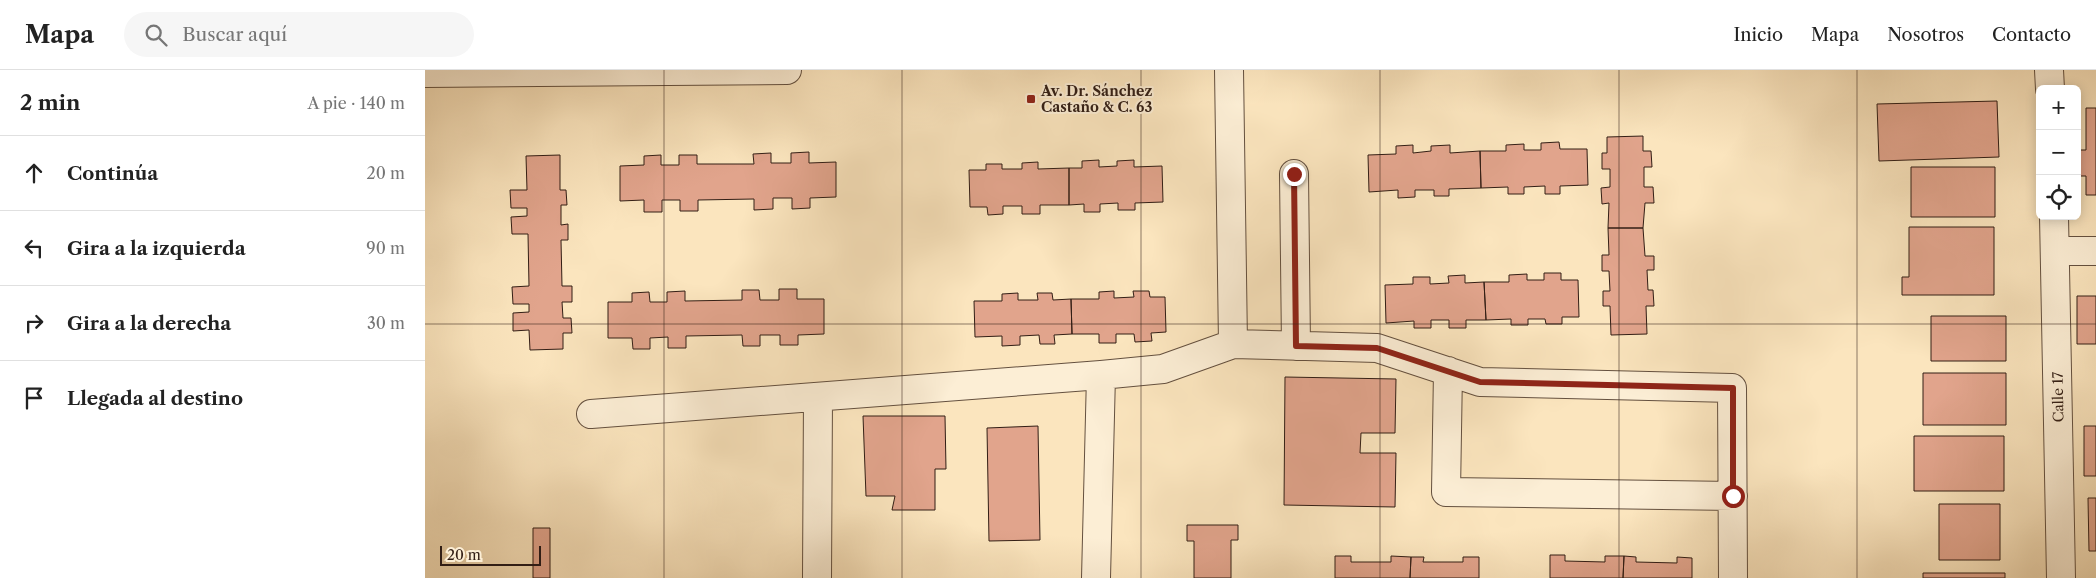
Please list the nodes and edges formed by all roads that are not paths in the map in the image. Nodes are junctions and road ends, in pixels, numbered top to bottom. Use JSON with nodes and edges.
{"nodes":[{"id":1,"x":787,"y":70,"type":"edge"},
{"id":2,"x":1229,"y":70,"type":"edge"},
{"id":3,"x":2049,"y":70,"type":"edge"},
{"id":4,"x":710,"y":71,"type":"edge"},
{"id":5,"x":425,"y":73,"type":"edge"},
{"id":6,"x":2050,"y":85,"type":"edge"},
{"id":7,"x":1294,"y":174,"type":"dead end"},
{"id":8,"x":2054,"y":220,"type":"edge"},
{"id":9,"x":2055,"y":251,"type":"junction"},
{"id":10,"x":2096,"y":251,"type":"edge"},
{"id":11,"x":1233,"y":344,"type":"junction"},
{"id":12,"x":1296,"y":346,"type":"junction"},
{"id":13,"x":1448,"y":371,"type":"junction"},
{"id":14,"x":1101,"y":376,"type":"junction"},
{"id":15,"x":818,"y":397,"type":"junction"},
{"id":16,"x":591,"y":414,"type":"dead end"},
{"id":17,"x":1733,"y":496,"type":"junction"},
{"id":18,"x":817,"y":578,"type":"edge"},
{"id":19,"x":1096,"y":578,"type":"edge"},
{"id":20,"x":1733,"y":578,"type":"edge"},
{"id":21,"x":2061,"y":578,"type":"edge"}],
"edges":[{"from":1,"to":4,"type":"street"},
{"from":2,"to":11,"type":"street"},
{"from":3,"to":6,"type":"street"},
{"from":4,"to":5,"type":"street"},
{"from":7,"to":12,"type":"street"},
{"from":8,"to":9,"type":"street","name":"Calle 17"},
{"from":9,"to":10,"type":"street"},
{"from":9,"to":21,"type":"street","name":"Calle 17"},
{"from":11,"to":12,"type":"street"},
{"from":11,"to":14,"type":"street"},
{"from":12,"to":13,"type":"street"},
{"from":13,"to":17,"type":"street"},
{"from":13,"to":17,"type":"street"},
{"from":14,"to":15,"type":"street"},
{"from":14,"to":19,"type":"street"},
{"from":15,"to":16,"type":"street"},
{"from":15,"to":18,"type":"street"},
{"from":17,"to":20,"type":"street"}]}
